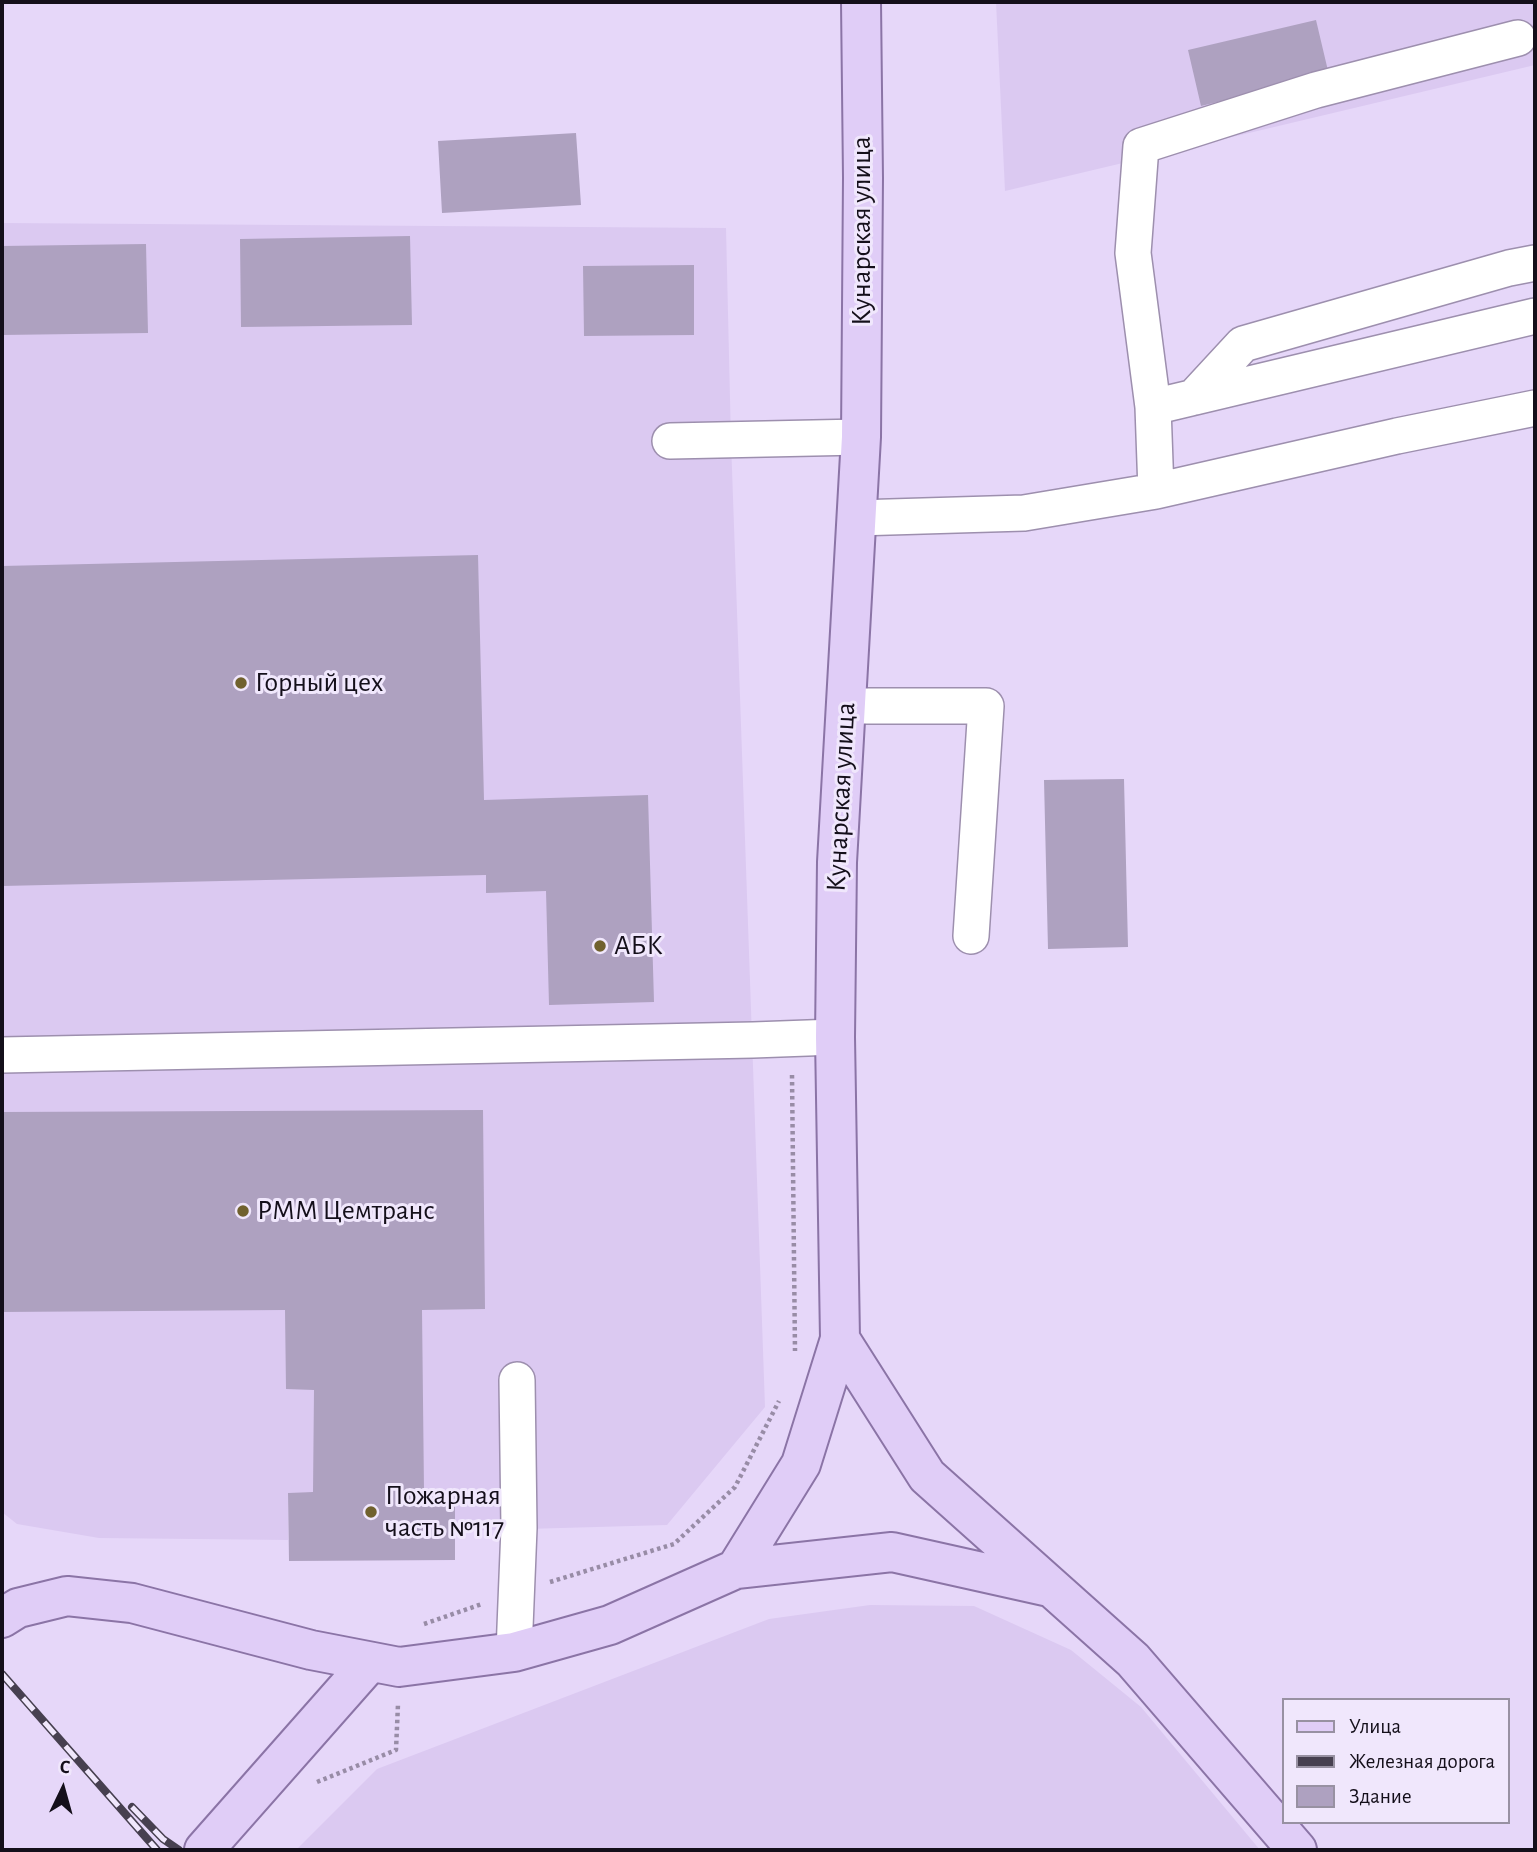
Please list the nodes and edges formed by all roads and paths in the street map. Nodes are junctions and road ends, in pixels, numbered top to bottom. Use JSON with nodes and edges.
{"nodes":[{"id":1,"x":861,"y":2,"type":"edge"},
{"id":2,"x":1518,"y":38,"type":"dead end"},
{"id":3,"x":1535,"y":263,"type":"edge"},
{"id":4,"x":1535,"y":316,"type":"edge"},
{"id":5,"x":1194,"y":397,"type":"junction"},
{"id":6,"x":1153,"y":407,"type":"junction"},
{"id":7,"x":1535,"y":408,"type":"edge"},
{"id":8,"x":861,"y":437,"type":"junction"},
{"id":9,"x":670,"y":441,"type":"dead end"},
{"id":10,"x":1156,"y":491,"type":"junction"},
{"id":11,"x":856,"y":518,"type":"junction"},
{"id":12,"x":845,"y":706,"type":"junction"},
{"id":13,"x":971,"y":936,"type":"dead end"},
{"id":14,"x":835,"y":1037,"type":"junction"},
{"id":15,"x":2,"y":1055,"type":"edge"},
{"id":16,"x":792,"y":1075,"type":"dead end"},
{"id":17,"x":840,"y":1339,"type":"junction"},
{"id":18,"x":795,"y":1357,"type":"dead end"},
{"id":19,"x":517,"y":1380,"type":"dead end"},
{"id":20,"x":783,"y":1394,"type":"dead end"},
{"id":21,"x":736,"y":1569,"type":"junction"},
{"id":22,"x":1049,"y":1587,"type":"junction"},
{"id":23,"x":517,"y":1592,"type":"junction"},
{"id":24,"x":2,"y":1618,"type":"edge"},
{"id":25,"x":514,"y":1652,"type":"junction"},
{"id":26,"x":385,"y":1665,"type":"junction"},
{"id":27,"x":307,"y":1786,"type":"dead end"},
{"id":28,"x":204,"y":1850,"type":"edge"},
{"id":29,"x":1297,"y":1850,"type":"edge"}],
"edges":[{"from":1,"to":8,"type":"main road","name":"Кунарская улица"},
{"from":2,"to":6,"type":"lane"},
{"from":3,"to":5,"type":"lane"},
{"from":4,"to":5,"type":"lane"},
{"from":5,"to":6,"type":"lane"},
{"from":6,"to":10,"type":"lane"},
{"from":7,"to":10,"type":"lane"},
{"from":8,"to":9,"type":"lane"},
{"from":8,"to":11,"type":"main road","name":"Кунарская улица"},
{"from":10,"to":11,"type":"lane"},
{"from":11,"to":12,"type":"main road","name":"Кунарская улица"},
{"from":12,"to":13,"type":"lane"},
{"from":12,"to":14,"type":"main road","name":"Кунарская улица"},
{"from":14,"to":15,"type":"lane"},
{"from":14,"to":17,"type":"main road","name":"Кунарская улица"},
{"from":16,"to":18,"type":"path"},
{"from":17,"to":21,"type":"main road","name":"Кунарская улица"},
{"from":17,"to":22,"type":"main road"},
{"from":19,"to":23,"type":"lane"},
{"from":20,"to":23,"type":"path"},
{"from":21,"to":22,"type":"main road"},
{"from":21,"to":25,"type":"main road"},
{"from":22,"to":29,"type":"main road"},
{"from":23,"to":25,"type":"lane"},
{"from":23,"to":26,"type":"path"},
{"from":24,"to":26,"type":"main road"},
{"from":25,"to":26,"type":"main road"},
{"from":26,"to":27,"type":"path"},
{"from":26,"to":28,"type":"main road"}]}
